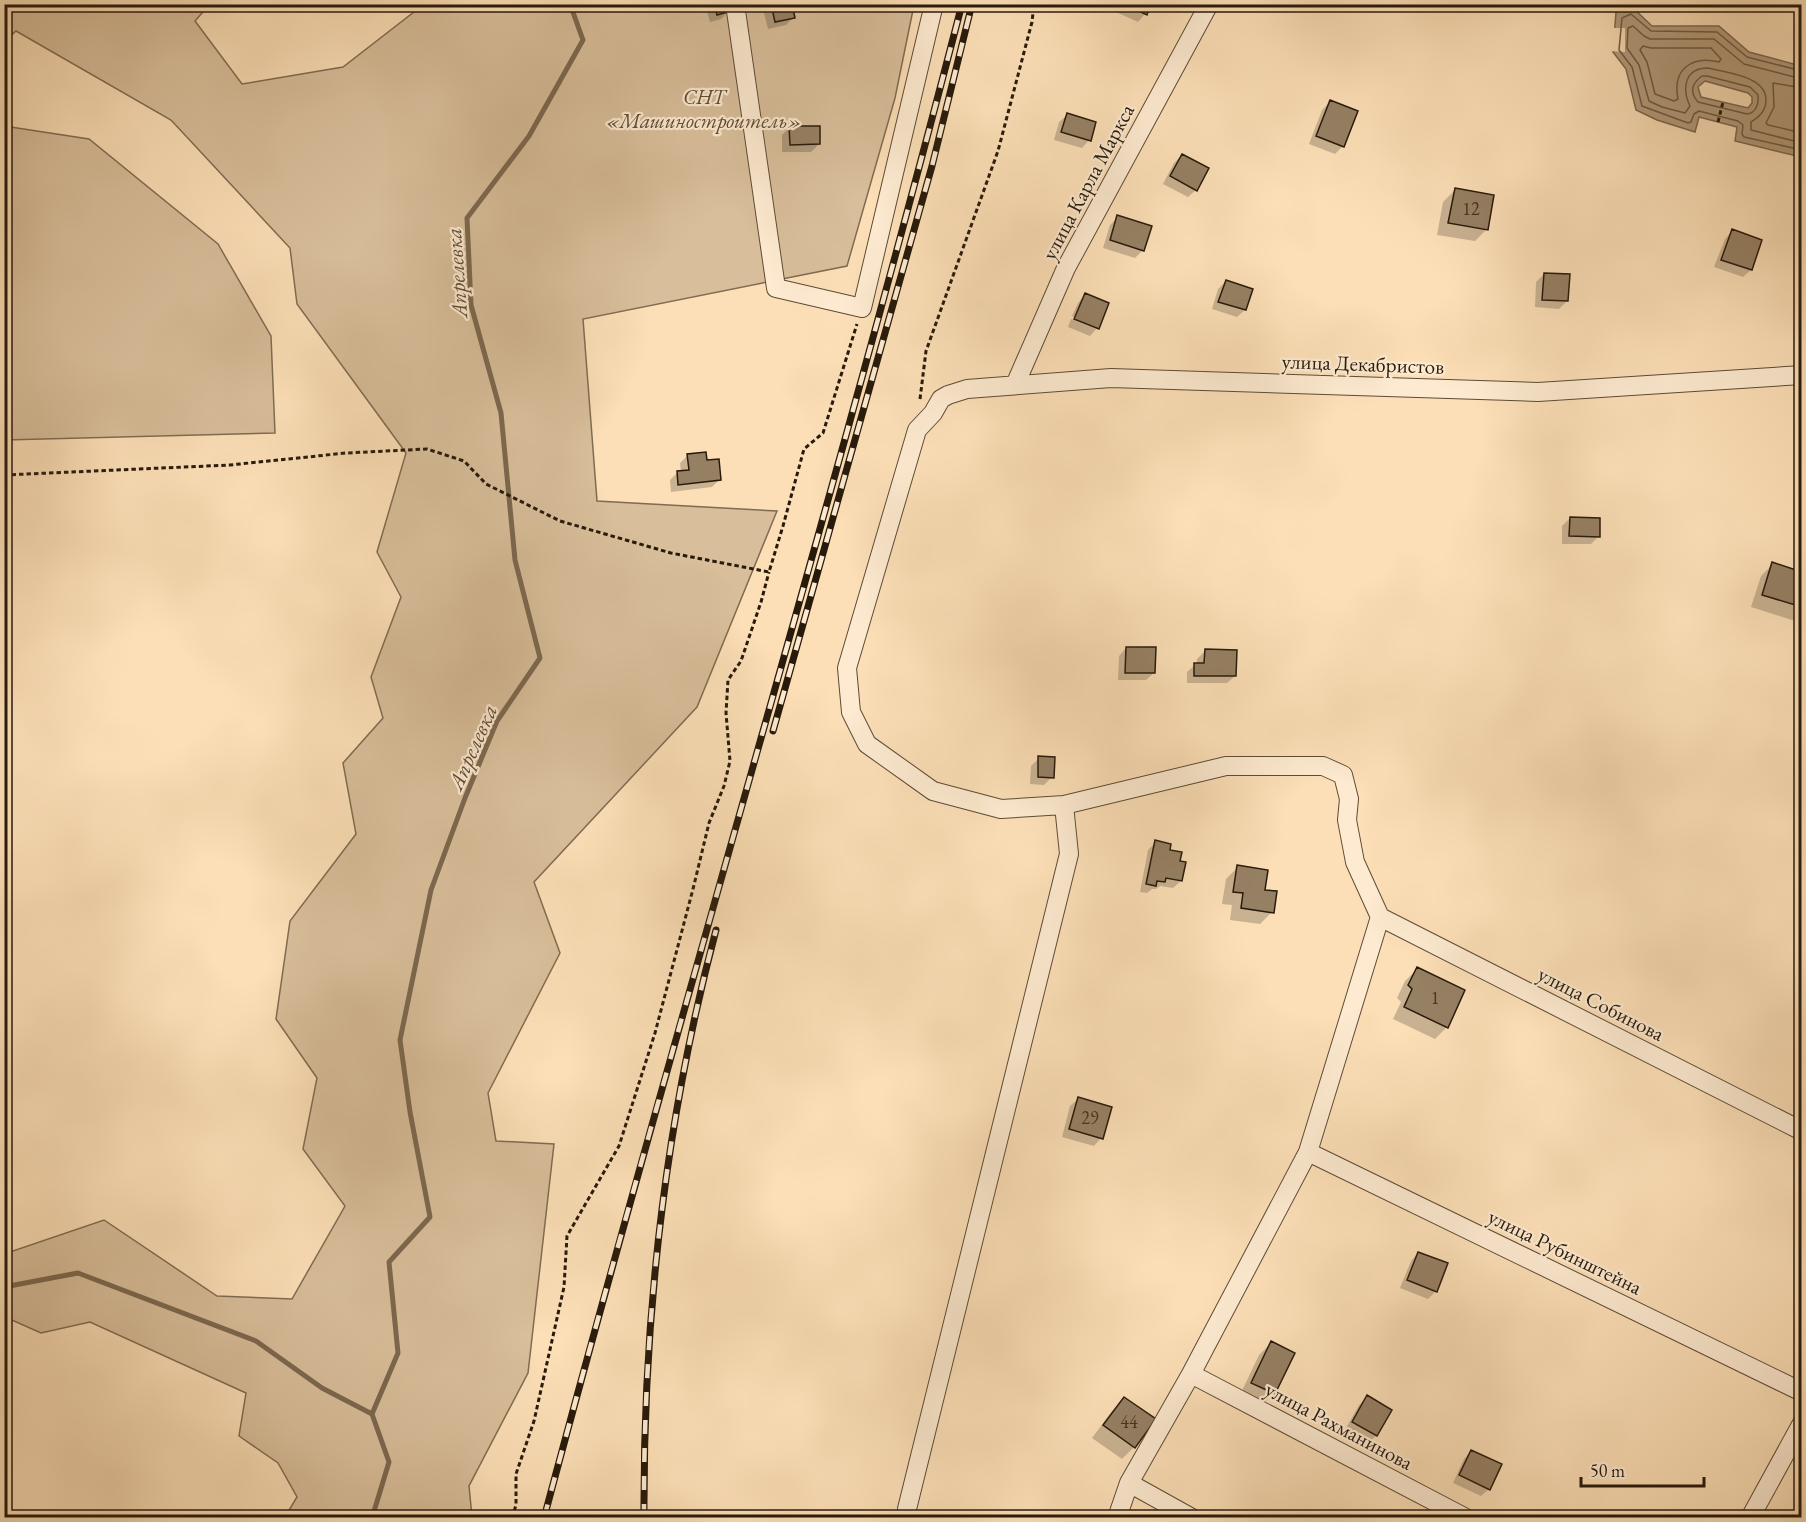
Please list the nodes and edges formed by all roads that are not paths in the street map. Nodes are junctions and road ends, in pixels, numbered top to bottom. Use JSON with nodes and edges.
{"nodes":[{"id":1,"x":735,"y":4,"type":"edge"},
{"id":2,"x":934,"y":4,"type":"edge"},
{"id":3,"x":1209,"y":4,"type":"edge"},
{"id":4,"x":1802,"y":375,"type":"edge"},
{"id":5,"x":1014,"y":385,"type":"junction"},
{"id":6,"x":1064,"y":805,"type":"junction"},
{"id":7,"x":1380,"y":917,"type":"junction"},
{"id":8,"x":1802,"y":1131,"type":"edge"},
{"id":9,"x":1308,"y":1152,"type":"junction"},
{"id":10,"x":1191,"y":1374,"type":"junction"},
{"id":11,"x":1802,"y":1392,"type":"edge"},
{"id":12,"x":1802,"y":1423,"type":"edge"},
{"id":13,"x":1129,"y":1484,"type":"junction"},
{"id":14,"x":908,"y":1518,"type":"edge"},
{"id":15,"x":1117,"y":1518,"type":"edge"},
{"id":16,"x":1192,"y":1518,"type":"edge"},
{"id":17,"x":1466,"y":1518,"type":"edge"},
{"id":18,"x":1750,"y":1518,"type":"edge"}],
"edges":[{"from":1,"to":2,"type":"street"},
{"from":3,"to":5,"type":"street","name":"улица Карла Маркса"},
{"from":4,"to":5,"type":"street","name":"улица Декабристов"},
{"from":5,"to":6,"type":"street","name":"улица Декабристов"},
{"from":6,"to":7,"type":"street"},
{"from":6,"to":14,"type":"street"},
{"from":7,"to":8,"type":"street","name":"улица Собинова"},
{"from":7,"to":9,"type":"street"},
{"from":9,"to":10,"type":"street"},
{"from":9,"to":11,"type":"street","name":"улица Рубинштейна"},
{"from":10,"to":13,"type":"street"},
{"from":10,"to":17,"type":"street","name":"улица Рахманинова"},
{"from":12,"to":18,"type":"street"},
{"from":13,"to":15,"type":"street"},
{"from":13,"to":16,"type":"street"}]}
